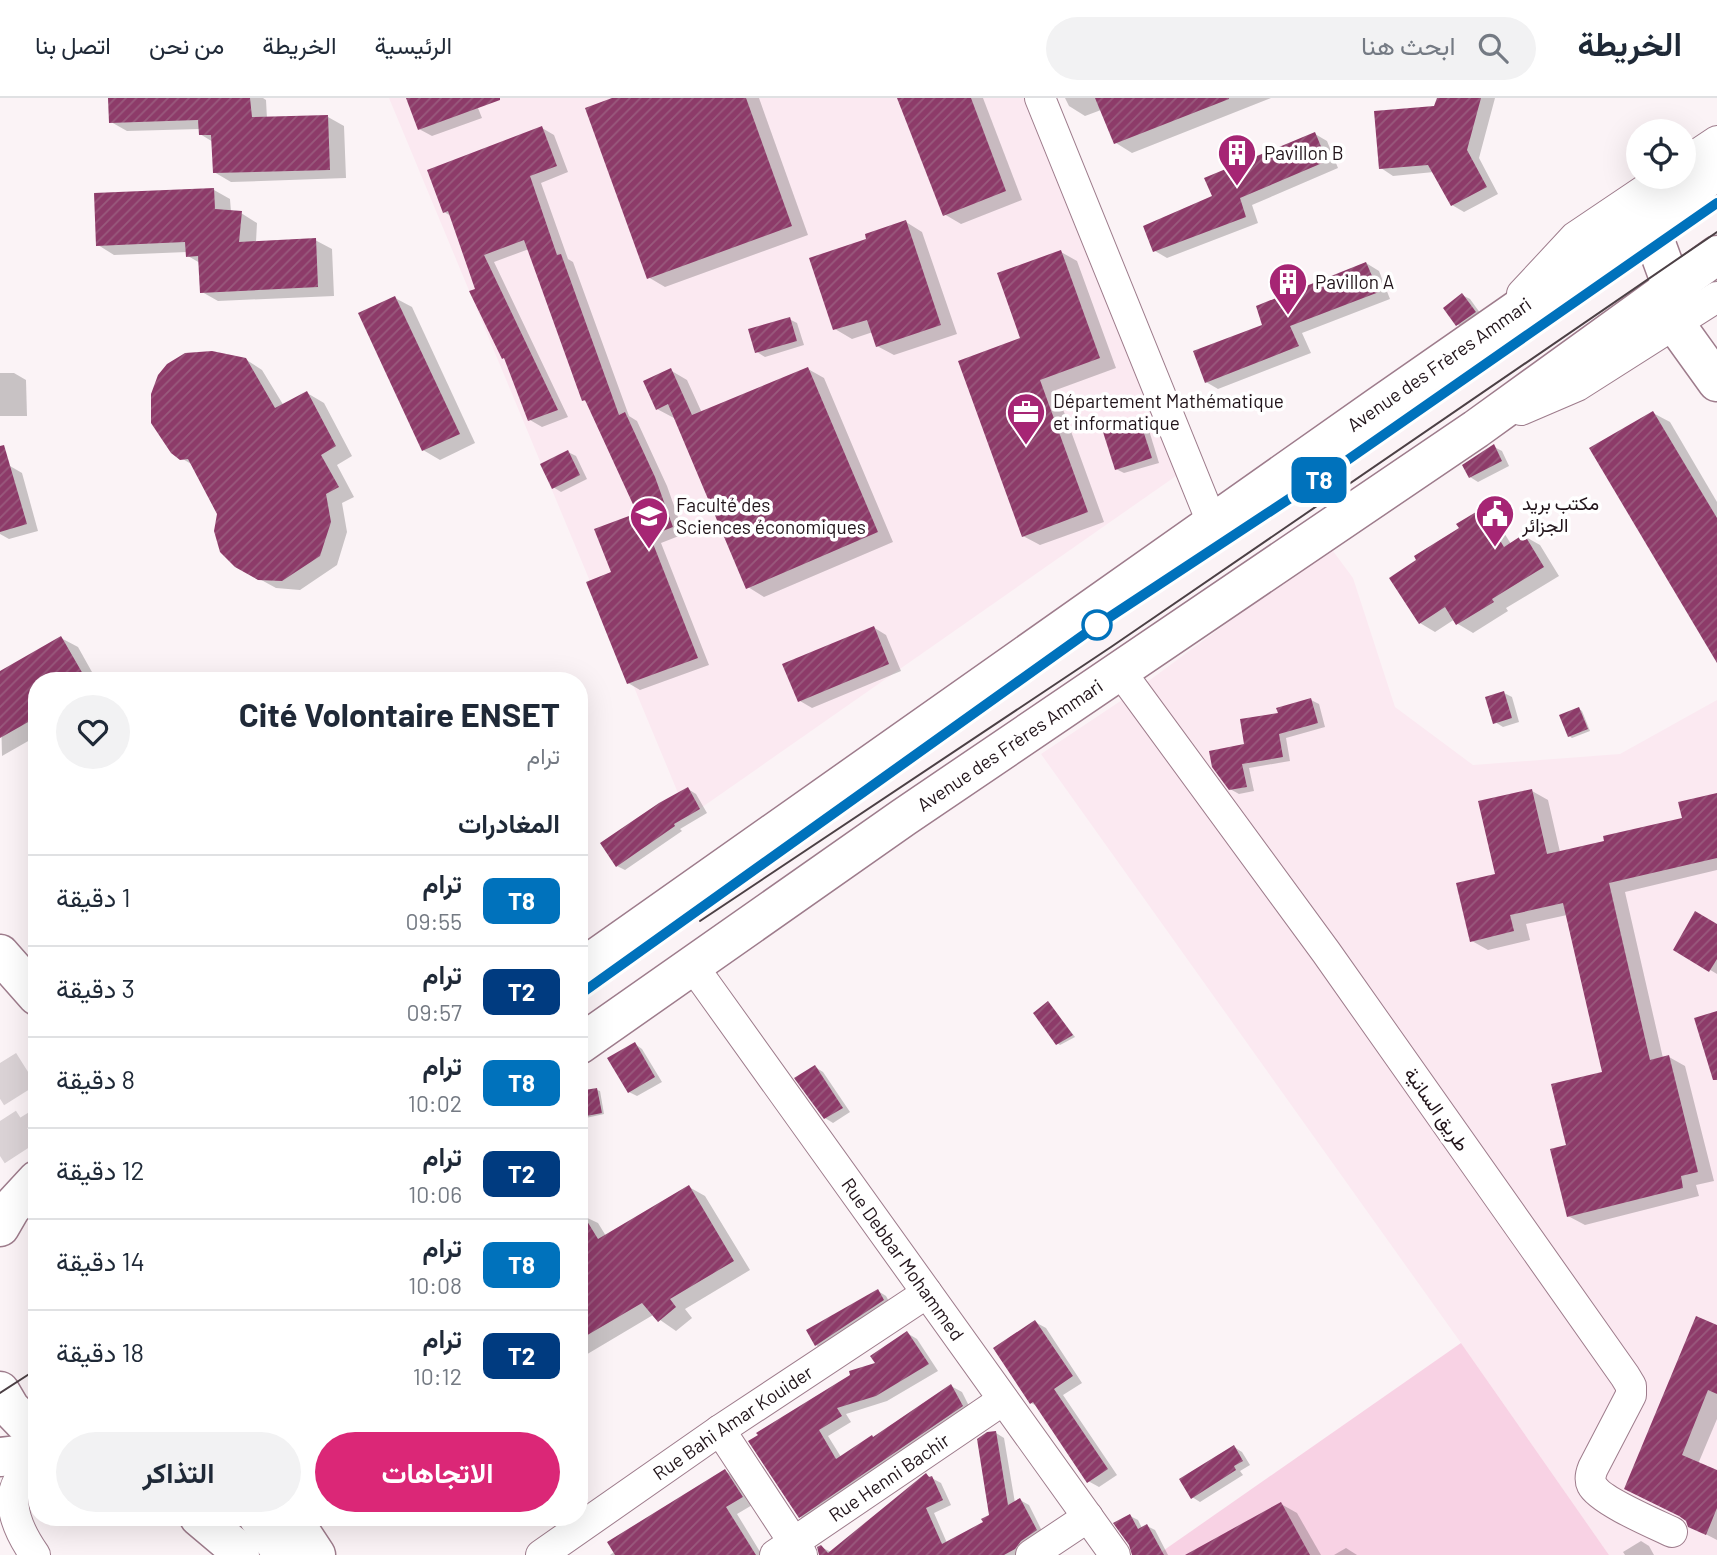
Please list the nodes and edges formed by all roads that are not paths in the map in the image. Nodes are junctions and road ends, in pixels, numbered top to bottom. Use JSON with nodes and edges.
{"nodes":[{"id":1,"x":1040,"y":98,"type":"edge"},
{"id":2,"x":1717,"y":141,"type":"edge"},
{"id":3,"x":1696,"y":155,"type":"edge"},
{"id":4,"x":1717,"y":171,"type":"edge"},
{"id":5,"x":1646,"y":189,"type":"edge"},
{"id":6,"x":1647,"y":219,"type":"junction"},
{"id":7,"x":1717,"y":255,"type":"edge"},
{"id":8,"x":1672,"y":286,"type":"junction"},
{"id":9,"x":1717,"y":298,"type":"edge"},
{"id":10,"x":1676,"y":325,"type":"junction"},
{"id":11,"x":1483,"y":334,"type":"junction"},
{"id":12,"x":1717,"y":382,"type":"edge"},
{"id":13,"x":1476,"y":429,"type":"junction"},
{"id":14,"x":1213,"y":524,"type":"junction"},
{"id":15,"x":1120,"y":671,"type":"junction"},
{"id":16,"x":0,"y":954,"type":"edge"},
{"id":17,"x":588,"y":965,"type":"edge"},
{"id":18,"x":692,"y":965,"type":"junction"},
{"id":19,"x":28,"y":986,"type":"edge"},
{"id":20,"x":588,"y":1039,"type":"edge"},
{"id":21,"x":28,"y":1190,"type":"edge"},
{"id":22,"x":0,"y":1227,"type":"edge"},
{"id":23,"x":927,"y":1293,"type":"junction"},
{"id":24,"x":0,"y":1391,"type":"edge"},
{"id":25,"x":1003,"y":1399,"type":"junction"},
{"id":26,"x":28,"y":1427,"type":"edge"},
{"id":27,"x":720,"y":1430,"type":"junction"},
{"id":28,"x":0,"y":1457,"type":"edge"},
{"id":29,"x":28,"y":1457,"type":"edge"},
{"id":30,"x":28,"y":1468,"type":"edge"},
{"id":31,"x":1088,"y":1517,"type":"junction"},
{"id":32,"x":588,"y":1522,"type":"edge"},
{"id":33,"x":209,"y":1526,"type":"edge"},
{"id":34,"x":264,"y":1526,"type":"edge"},
{"id":35,"x":297,"y":1526,"type":"edge"},
{"id":36,"x":327,"y":1526,"type":"edge"},
{"id":37,"x":583,"y":1526,"type":"edge"},
{"id":38,"x":1672,"y":1532,"type":"dead end"},
{"id":39,"x":790,"y":1551,"type":"edge"},
{"id":40,"x":35,"y":1555,"type":"edge"},
{"id":41,"x":240,"y":1555,"type":"edge"},
{"id":42,"x":283,"y":1555,"type":"edge"},
{"id":43,"x":316,"y":1555,"type":"edge"},
{"id":44,"x":341,"y":1555,"type":"edge"},
{"id":45,"x":541,"y":1555,"type":"edge"},
{"id":46,"x":1031,"y":1555,"type":"edge"},
{"id":47,"x":1115,"y":1555,"type":"edge"}],
"edges":[{"from":1,"to":14,"type":"street"},
{"from":2,"to":3,"type":"street"},
{"from":4,"to":6,"type":"main road","name":"Avenue des Frères Ammari"},
{"from":5,"to":11,"type":"street"},
{"from":6,"to":8,"type":"main road"},
{"from":6,"to":11,"type":"main road","name":"Avenue des Frères Ammari"},
{"from":7,"to":8,"type":"main road","name":"Avenue des Frères Ammari"},
{"from":8,"to":10,"type":"main road"},
{"from":8,"to":13,"type":"main road","name":"Avenue des Frères Ammari"},
{"from":9,"to":10,"type":"street"},
{"from":10,"to":12,"type":"main road"},
{"from":10,"to":13,"type":"street"},
{"from":11,"to":14,"type":"main road","name":"Avenue des Frères Ammari"},
{"from":13,"to":15,"type":"main road","name":"Avenue des Frères Ammari"},
{"from":14,"to":17,"type":"main road","name":"Avenue des Frères Ammari"},
{"from":15,"to":18,"type":"main road","name":"Avenue des Frères Ammari"},
{"from":15,"to":38,"type":"street","name":"طريق السانية"},
{"from":16,"to":19,"type":"main road"},
{"from":18,"to":20,"type":"main road","name":"Avenue des Frères Ammari"},
{"from":18,"to":23,"type":"street","name":"Rue Debbar Mohammed"},
{"from":21,"to":22,"type":"main road"},
{"from":23,"to":25,"type":"street","name":"Rue Debbar Mohammed"},
{"from":23,"to":27,"type":"street","name":"Rue Bahi Amar Kouider"},
{"from":24,"to":26,"type":"main road"},
{"from":25,"to":31,"type":"street","name":"Rue Debbar Mohammed"},
{"from":25,"to":39,"type":"street","name":"Rue Henni Bachir"},
{"from":27,"to":32,"type":"street","name":"Rue Bahi Amar Kouider"},
{"from":27,"to":39,"type":"street"},
{"from":28,"to":29,"type":"main road"},
{"from":30,"to":40,"type":"street"},
{"from":31,"to":46,"type":"street"},
{"from":31,"to":47,"type":"street","name":"Rue Debbar Mohammed"},
{"from":33,"to":41,"type":"main road"},
{"from":34,"to":42,"type":"main road"},
{"from":35,"to":43,"type":"main road"},
{"from":36,"to":44,"type":"main road"},
{"from":37,"to":45,"type":"street","name":"Rue Bahi Amar Kouider"}]}
